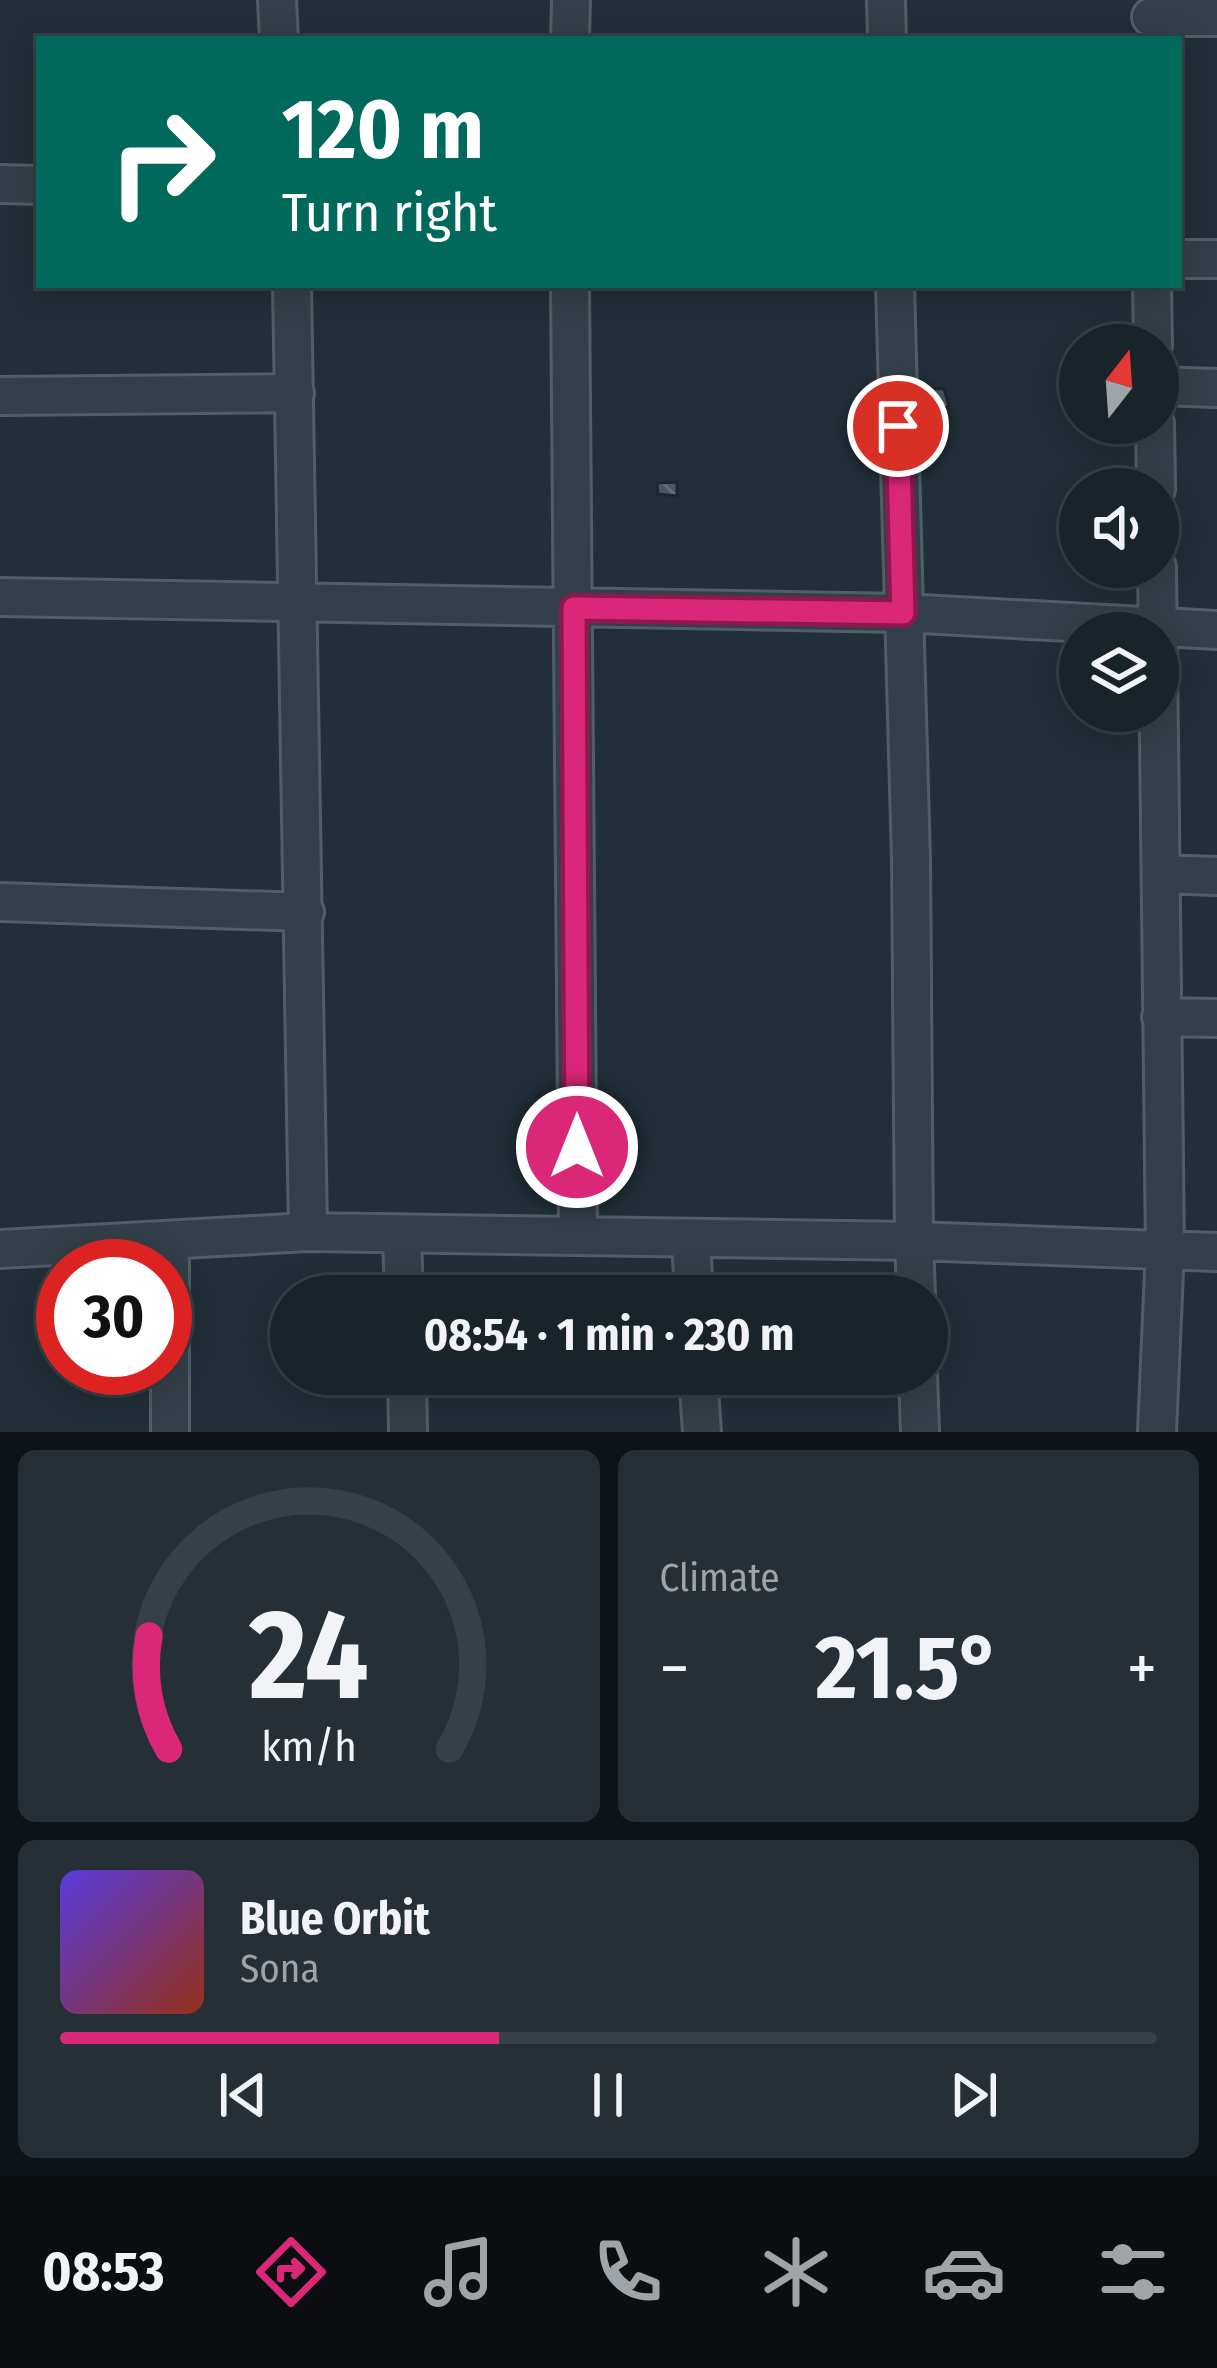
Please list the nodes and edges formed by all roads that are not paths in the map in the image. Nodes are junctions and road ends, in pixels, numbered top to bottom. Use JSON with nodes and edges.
{"nodes":[{"id":1,"x":277,"y":0,"type":"edge"},
{"id":2,"x":571,"y":0,"type":"edge"},
{"id":3,"x":886,"y":0,"type":"edge"},
{"id":4,"x":1217,"y":17,"type":"edge"},
{"id":5,"x":1150,"y":19,"type":"edge"},
{"id":6,"x":279,"y":36,"type":"edge"},
{"id":7,"x":571,"y":36,"type":"edge"},
{"id":8,"x":887,"y":36,"type":"edge"},
{"id":9,"x":0,"y":184,"type":"edge"},
{"id":10,"x":36,"y":185,"type":"edge"},
{"id":11,"x":1182,"y":259,"type":"edge"},
{"id":12,"x":1217,"y":260,"type":"edge"},
{"id":13,"x":292,"y":288,"type":"edge"},
{"id":14,"x":570,"y":288,"type":"edge"},
{"id":15,"x":895,"y":288,"type":"edge"},
{"id":16,"x":1152,"y":288,"type":"edge"},
{"id":17,"x":1153,"y":324,"type":"edge"},
{"id":18,"x":1179,"y":387,"type":"edge"},
{"id":19,"x":1217,"y":388,"type":"edge"},
{"id":20,"x":295,"y":393,"type":"junction"},
{"id":21,"x":0,"y":396,"type":"edge"},
{"id":22,"x":0,"y":597,"type":"edge"},
{"id":23,"x":300,"y":604,"type":"junction"},
{"id":24,"x":574,"y":608,"type":"junction"},
{"id":25,"x":903,"y":613,"type":"junction"},
{"id":26,"x":1059,"y":622,"type":"edge"},
{"id":27,"x":1179,"y":628,"type":"edge"},
{"id":28,"x":1217,"y":630,"type":"edge"},
{"id":29,"x":1159,"y":732,"type":"edge"},
{"id":30,"x":1161,"y":874,"type":"junction"},
{"id":31,"x":1217,"y":876,"type":"edge"},
{"id":32,"x":0,"y":902,"type":"edge"},
{"id":33,"x":305,"y":912,"type":"junction"},
{"id":34,"x":1161,"y":1017,"type":"junction"},
{"id":35,"x":1217,"y":1018,"type":"edge"},
{"id":36,"x":308,"y":1232,"type":"junction"},
{"id":37,"x":578,"y":1233,"type":"junction"},
{"id":38,"x":402,"y":1237,"type":"junction"},
{"id":39,"x":691,"y":1238,"type":"junction"},
{"id":40,"x":187,"y":1239,"type":"edge"},
{"id":41,"x":914,"y":1241,"type":"junction"},
{"id":42,"x":36,"y":1247,"type":"edge"},
{"id":43,"x":1165,"y":1247,"type":"junction"},
{"id":44,"x":0,"y":1249,"type":"edge"},
{"id":45,"x":1217,"y":1252,"type":"edge"},
{"id":46,"x":403,"y":1275,"type":"edge"},
{"id":47,"x":693,"y":1275,"type":"edge"},
{"id":48,"x":915,"y":1275,"type":"edge"},
{"id":49,"x":170,"y":1395,"type":"edge"},
{"id":50,"x":407,"y":1395,"type":"edge"},
{"id":51,"x":699,"y":1395,"type":"edge"},
{"id":52,"x":919,"y":1395,"type":"edge"},
{"id":53,"x":170,"y":1432,"type":"edge"},
{"id":54,"x":408,"y":1432,"type":"edge"},
{"id":55,"x":702,"y":1432,"type":"edge"},
{"id":56,"x":920,"y":1432,"type":"edge"},
{"id":57,"x":1157,"y":1432,"type":"edge"}],
"edges":[{"from":1,"to":6,"type":"street"},
{"from":2,"to":7,"type":"street"},
{"from":3,"to":8,"type":"street"},
{"from":4,"to":5,"type":"street"},
{"from":9,"to":10,"type":"street"},
{"from":11,"to":12,"type":"street"},
{"from":13,"to":20,"type":"street"},
{"from":14,"to":24,"type":"street"},
{"from":15,"to":25,"type":"street"},
{"from":16,"to":17,"type":"street"},
{"from":18,"to":19,"type":"street"},
{"from":20,"to":21,"type":"street"},
{"from":20,"to":23,"type":"street"},
{"from":22,"to":23,"type":"street"},
{"from":23,"to":24,"type":"street"},
{"from":23,"to":33,"type":"street"},
{"from":24,"to":25,"type":"street"},
{"from":24,"to":37,"type":"street"},
{"from":25,"to":26,"type":"street"},
{"from":25,"to":41,"type":"street"},
{"from":27,"to":28,"type":"street"},
{"from":29,"to":30,"type":"street"},
{"from":30,"to":31,"type":"street"},
{"from":30,"to":34,"type":"street"},
{"from":32,"to":33,"type":"street"},
{"from":33,"to":36,"type":"street"},
{"from":34,"to":35,"type":"street"},
{"from":34,"to":43,"type":"street"},
{"from":36,"to":38,"type":"street"},
{"from":36,"to":40,"type":"street"},
{"from":37,"to":38,"type":"street"},
{"from":37,"to":39,"type":"street"},
{"from":38,"to":46,"type":"street"},
{"from":39,"to":41,"type":"street"},
{"from":39,"to":47,"type":"street"},
{"from":41,"to":43,"type":"street"},
{"from":41,"to":48,"type":"street"},
{"from":42,"to":44,"type":"street"},
{"from":43,"to":45,"type":"street"},
{"from":43,"to":57,"type":"street"},
{"from":49,"to":53,"type":"street"},
{"from":50,"to":54,"type":"street"},
{"from":51,"to":55,"type":"street"},
{"from":52,"to":56,"type":"street"}]}
